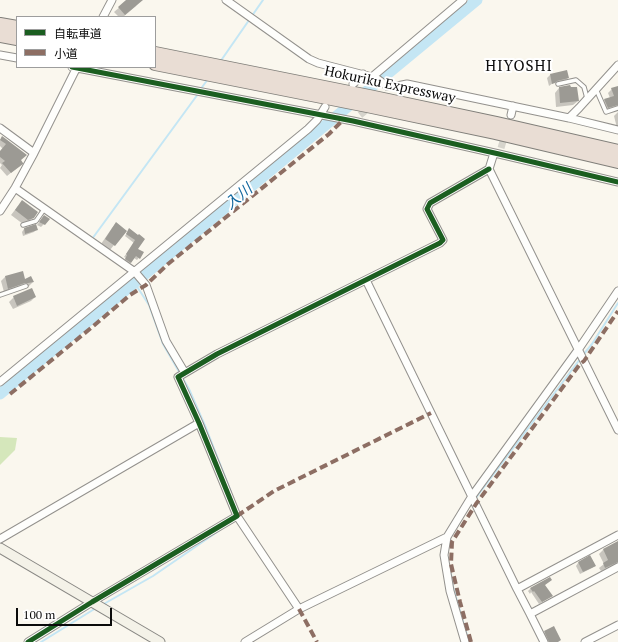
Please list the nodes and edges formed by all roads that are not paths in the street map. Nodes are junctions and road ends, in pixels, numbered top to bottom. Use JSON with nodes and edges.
{"nodes":[{"id":1,"x":112,"y":0,"type":"edge"},
{"id":2,"x":226,"y":0,"type":"edge"},
{"id":3,"x":463,"y":0,"type":"edge"},
{"id":4,"x":104,"y":16,"type":"edge"},
{"id":5,"x":0,"y":24,"type":"edge"},
{"id":6,"x":16,"y":27,"type":"edge"},
{"id":7,"x":0,"y":36,"type":"edge"},
{"id":8,"x":16,"y":38,"type":"edge"},
{"id":9,"x":156,"y":53,"type":"edge"},
{"id":10,"x":0,"y":55,"type":"edge"},
{"id":11,"x":16,"y":58,"type":"edge"},
{"id":12,"x":156,"y":64,"type":"edge"},
{"id":13,"x":618,"y":65,"type":"edge"},
{"id":14,"x":75,"y":68,"type":"edge"},
{"id":15,"x":80,"y":68,"type":"edge"},
{"id":16,"x":363,"y":74,"type":"junction"},
{"id":17,"x":372,"y":77,"type":"junction"},
{"id":18,"x":558,"y":84,"type":"dead end"},
{"id":19,"x":350,"y":87,"type":"junction"},
{"id":20,"x":596,"y":89,"type":"junction"},
{"id":21,"x":587,"y":99,"type":"junction"},
{"id":22,"x":367,"y":106,"type":"junction"},
{"id":23,"x":513,"y":106,"type":"junction"},
{"id":24,"x":325,"y":107,"type":"dead end"},
{"id":25,"x":618,"y":108,"type":"edge"},
{"id":26,"x":323,"y":115,"type":"junction"},
{"id":27,"x":511,"y":115,"type":"tunnel mouth"},
{"id":28,"x":569,"y":118,"type":"junction"},
{"id":29,"x":353,"y":121,"type":"junction"},
{"id":30,"x":0,"y":128,"type":"edge"},
{"id":31,"x":618,"y":130,"type":"edge"},
{"id":32,"x":618,"y":151,"type":"edge"},
{"id":33,"x":498,"y":152,"type":"junction"},
{"id":34,"x":34,"y":153,"type":"junction"},
{"id":35,"x":618,"y":162,"type":"edge"},
{"id":36,"x":490,"y":169,"type":"junction"},
{"id":37,"x":618,"y":182,"type":"edge"},
{"id":38,"x":15,"y":188,"type":"junction"},
{"id":39,"x":45,"y":208,"type":"junction"},
{"id":40,"x":0,"y":211,"type":"edge"},
{"id":41,"x":23,"y":225,"type":"dead end"},
{"id":42,"x":135,"y":272,"type":"junction"},
{"id":43,"x":366,"y":280,"type":"junction"},
{"id":44,"x":26,"y":286,"type":"dead end"},
{"id":45,"x":618,"y":291,"type":"edge"},
{"id":46,"x":0,"y":295,"type":"edge"},
{"id":47,"x":578,"y":350,"type":"junction"},
{"id":48,"x":185,"y":373,"type":"junction"},
{"id":49,"x":0,"y":382,"type":"edge"},
{"id":50,"x":199,"y":423,"type":"junction"},
{"id":51,"x":618,"y":430,"type":"edge"},
{"id":52,"x":472,"y":496,"type":"junction"},
{"id":53,"x":237,"y":516,"type":"junction"},
{"id":54,"x":618,"y":536,"type":"edge"},
{"id":55,"x":447,"y":537,"type":"junction"},
{"id":56,"x":0,"y":539,"type":"edge"},
{"id":57,"x":0,"y":548,"type":"edge"},
{"id":58,"x":618,"y":567,"type":"edge"},
{"id":59,"x":517,"y":589,"type":"junction"},
{"id":60,"x":92,"y":602,"type":"junction"},
{"id":61,"x":299,"y":610,"type":"junction"},
{"id":62,"x":530,"y":614,"type":"junction"},
{"id":63,"x":618,"y":626,"type":"edge"},
{"id":64,"x":28,"y":642,"type":"edge"},
{"id":65,"x":160,"y":642,"type":"edge"},
{"id":66,"x":245,"y":642,"type":"edge"},
{"id":67,"x":465,"y":642,"type":"edge"},
{"id":68,"x":544,"y":642,"type":"edge"},
{"id":69,"x":585,"y":642,"type":"edge"}],
"edges":[{"from":1,"to":4,"type":"street"},
{"from":2,"to":16,"type":"street"},
{"from":3,"to":17,"type":"street"},
{"from":5,"to":6,"type":"highway"},
{"from":7,"to":8,"type":"highway"},
{"from":9,"to":19,"type":"highway","name":"Hokuriku Expressway"},
{"from":10,"to":11,"type":"street"},
{"from":12,"to":22,"type":"highway","name":"Hokuriku Expressway"},
{"from":13,"to":20,"type":"street"},
{"from":14,"to":34,"type":"street"},
{"from":15,"to":26,"type":"street"},
{"from":16,"to":17,"type":"street"},
{"from":16,"to":19,"type":"street"},
{"from":17,"to":23,"type":"street"},
{"from":18,"to":21,"type":"lane"},
{"from":19,"to":22,"type":"highway","name":"Hokuriku Expressway"},
{"from":20,"to":21,"type":"street"},
{"from":20,"to":25,"type":"lane"},
{"from":21,"to":28,"type":"street"},
{"from":22,"to":29,"type":"street"},
{"from":22,"to":32,"type":"highway","name":"Hokuriku Expressway"},
{"from":22,"to":35,"type":"highway","name":"Hokuriku Expressway"},
{"from":23,"to":27,"type":"street"},
{"from":23,"to":28,"type":"street"},
{"from":24,"to":26,"type":"street"},
{"from":26,"to":29,"type":"street"},
{"from":26,"to":42,"type":"street"},
{"from":28,"to":31,"type":"street"},
{"from":29,"to":33,"type":"street"},
{"from":30,"to":34,"type":"street"},
{"from":33,"to":36,"type":"street"},
{"from":33,"to":37,"type":"street"},
{"from":34,"to":38,"type":"street"},
{"from":36,"to":43,"type":"street"},
{"from":36,"to":47,"type":"street"},
{"from":38,"to":39,"type":"street"},
{"from":38,"to":40,"type":"street"},
{"from":39,"to":41,"type":"lane"},
{"from":39,"to":42,"type":"street"},
{"from":42,"to":48,"type":"street"},
{"from":42,"to":49,"type":"street"},
{"from":43,"to":48,"type":"street"},
{"from":43,"to":52,"type":"street"},
{"from":44,"to":46,"type":"lane"},
{"from":45,"to":47,"type":"street"},
{"from":47,"to":51,"type":"street"},
{"from":47,"to":52,"type":"street"},
{"from":48,"to":50,"type":"street"},
{"from":50,"to":53,"type":"street"},
{"from":50,"to":56,"type":"street"},
{"from":52,"to":55,"type":"street"},
{"from":52,"to":59,"type":"street"},
{"from":53,"to":60,"type":"street"},
{"from":53,"to":61,"type":"street"},
{"from":54,"to":59,"type":"street"},
{"from":55,"to":61,"type":"street"},
{"from":55,"to":67,"type":"street"},
{"from":57,"to":60,"type":"main road"},
{"from":58,"to":62,"type":"street"},
{"from":59,"to":62,"type":"street"},
{"from":60,"to":64,"type":"street"},
{"from":60,"to":65,"type":"main road"},
{"from":61,"to":66,"type":"street"},
{"from":62,"to":68,"type":"street"},
{"from":63,"to":69,"type":"street"}]}
